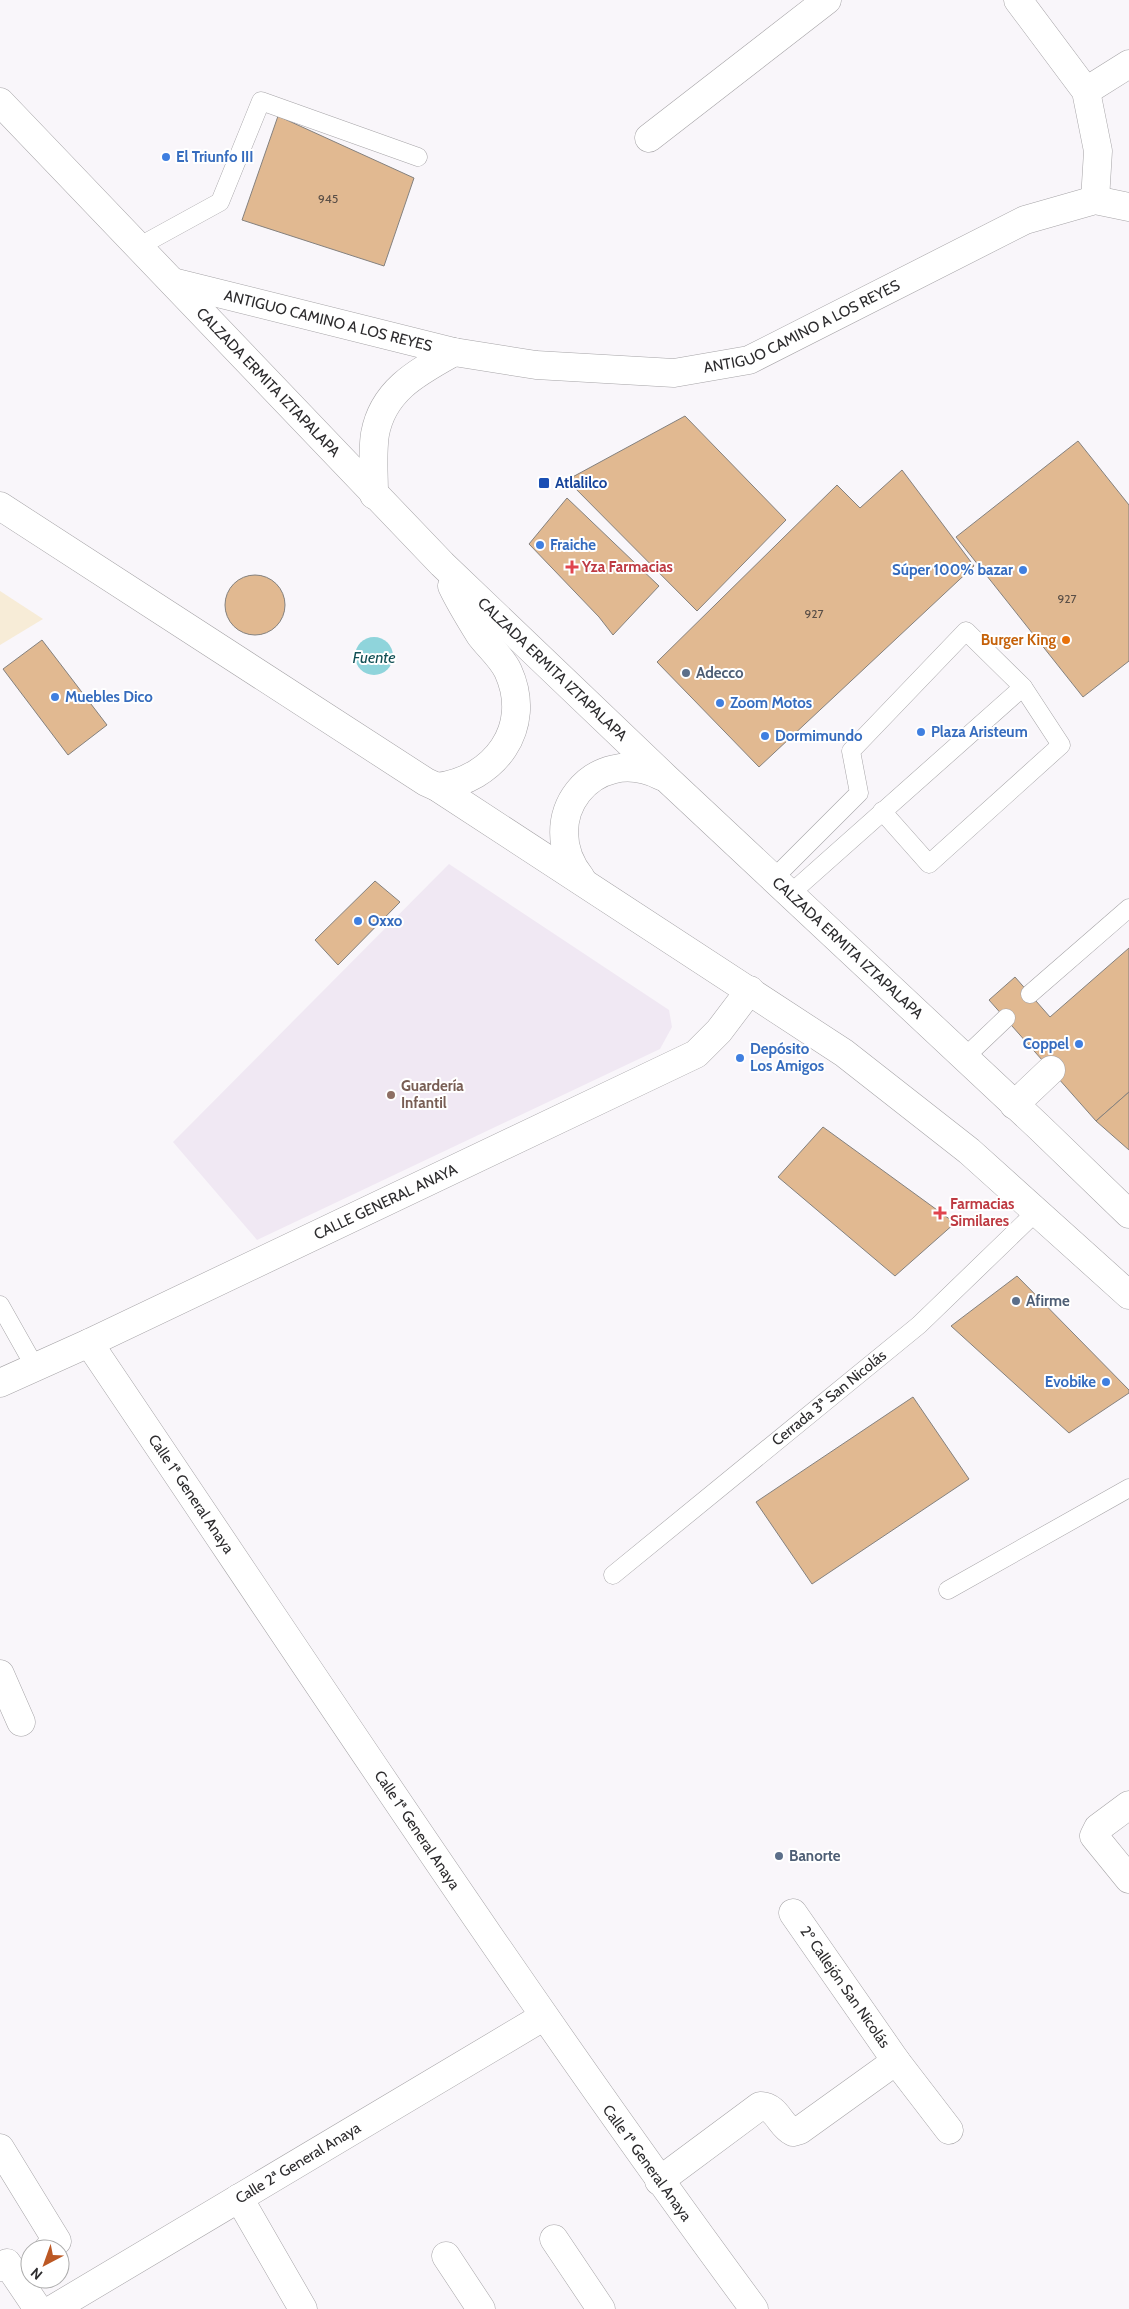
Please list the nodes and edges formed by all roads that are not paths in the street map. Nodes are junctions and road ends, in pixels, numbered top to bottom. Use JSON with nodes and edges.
{"nodes":[{"id":1,"x":827,"y":0,"type":"edge"},
{"id":2,"x":1018,"y":0,"type":"edge"},
{"id":3,"x":1129,"y":64,"type":"edge"},
{"id":4,"x":1086,"y":91,"type":"junction"},
{"id":5,"x":0,"y":102,"type":"edge"},
{"id":6,"x":649,"y":138,"type":"dead end"},
{"id":7,"x":418,"y":158,"type":"dead end"},
{"id":8,"x":1094,"y":200,"type":"junction"},
{"id":9,"x":1129,"y":207,"type":"edge"},
{"id":10,"x":138,"y":247,"type":"junction"},
{"id":11,"x":173,"y":282,"type":"junction"},
{"id":12,"x":454,"y":352,"type":"junction"},
{"id":13,"x":374,"y":495,"type":"junction"},
{"id":14,"x":0,"y":506,"type":"edge"},
{"id":15,"x":442,"y":564,"type":"junction"},
{"id":16,"x":1023,"y":687,"type":"junction"},
{"id":17,"x":664,"y":778,"type":"junction"},
{"id":18,"x":437,"y":786,"type":"junction"},
{"id":19,"x":882,"y":811,"type":"junction"},
{"id":20,"x":582,"y":879,"type":"junction"},
{"id":21,"x":782,"y":886,"type":"junction"},
{"id":22,"x":1129,"y":908,"type":"edge"},
{"id":23,"x":750,"y":990,"type":"junction"},
{"id":24,"x":1030,"y":994,"type":"dead end"},
{"id":25,"x":1006,"y":1018,"type":"dead end"},
{"id":26,"x":964,"y":1058,"type":"junction"},
{"id":27,"x":1051,"y":1070,"type":"dead end"},
{"id":28,"x":1014,"y":1105,"type":"junction"},
{"id":29,"x":1036,"y":1212,"type":"junction"},
{"id":30,"x":1129,"y":1214,"type":"edge"},
{"id":31,"x":1129,"y":1295,"type":"edge"},
{"id":32,"x":0,"y":1305,"type":"edge"},
{"id":33,"x":90,"y":1343,"type":"junction"},
{"id":34,"x":35,"y":1366,"type":"junction"},
{"id":35,"x":0,"y":1383,"type":"edge"},
{"id":36,"x":1129,"y":1488,"type":"edge"},
{"id":37,"x":613,"y":1575,"type":"dead end"},
{"id":38,"x":948,"y":1590,"type":"dead end"},
{"id":39,"x":0,"y":1674,"type":"edge"},
{"id":40,"x":21,"y":1722,"type":"dead end"},
{"id":41,"x":1129,"y":1805,"type":"edge"},
{"id":42,"x":1129,"y":1879,"type":"edge"},
{"id":43,"x":793,"y":1913,"type":"dead end"},
{"id":44,"x":543,"y":2017,"type":"junction"},
{"id":45,"x":896,"y":2062,"type":"junction"},
{"id":46,"x":949,"y":2130,"type":"dead end"},
{"id":47,"x":0,"y":2148,"type":"edge"},
{"id":48,"x":660,"y":2181,"type":"junction"},
{"id":49,"x":239,"y":2198,"type":"junction"},
{"id":50,"x":56,"y":2239,"type":"edge"},
{"id":51,"x":554,"y":2239,"type":"dead end"},
{"id":52,"x":446,"y":2256,"type":"dead end"},
{"id":53,"x":15,"y":2268,"type":"edge"},
{"id":54,"x":38,"y":2309,"type":"edge"},
{"id":55,"x":53,"y":2309,"type":"edge"},
{"id":56,"x":303,"y":2309,"type":"edge"},
{"id":57,"x":481,"y":2309,"type":"edge"},
{"id":58,"x":601,"y":2309,"type":"edge"},
{"id":59,"x":754,"y":2309,"type":"edge"}],
"edges":[{"from":1,"to":6,"type":"street"},
{"from":2,"to":4,"type":"street"},
{"from":3,"to":4,"type":"street"},
{"from":4,"to":8,"type":"street"},
{"from":5,"to":10,"type":"street","name":"CALZADA ERMITA IZTAPALAPA"},
{"from":7,"to":10,"type":"lane"},
{"from":8,"to":9,"type":"street","name":"ANTIGUO CAMINO A LOS REYES"},
{"from":8,"to":12,"type":"street","name":"ANTIGUO CAMINO A LOS REYES"},
{"from":10,"to":11,"type":"street","name":"CALZADA ERMITA IZTAPALAPA"},
{"from":11,"to":12,"type":"street","name":"ANTIGUO CAMINO A LOS REYES"},
{"from":11,"to":13,"type":"street","name":"CALZADA ERMITA IZTAPALAPA"},
{"from":12,"to":13,"type":"street","name":"ANTIGUO CAMINO A LOS REYES"},
{"from":13,"to":15,"type":"street","name":"CALZADA ERMITA IZTAPALAPA"},
{"from":14,"to":18,"type":"street"},
{"from":15,"to":17,"type":"street","name":"CALZADA ERMITA IZTAPALAPA"},
{"from":15,"to":18,"type":"street"},
{"from":16,"to":19,"type":"lane"},
{"from":16,"to":19,"type":"lane"},
{"from":16,"to":21,"type":"lane"},
{"from":17,"to":20,"type":"street"},
{"from":17,"to":21,"type":"street","name":"CALZADA ERMITA IZTAPALAPA"},
{"from":18,"to":20,"type":"street"},
{"from":19,"to":21,"type":"lane"},
{"from":20,"to":23,"type":"street"},
{"from":21,"to":26,"type":"street","name":"CALZADA ERMITA IZTAPALAPA"},
{"from":22,"to":24,"type":"lane"},
{"from":23,"to":29,"type":"street"},
{"from":23,"to":33,"type":"street","name":"CALLE GENERAL ANAYA"},
{"from":25,"to":26,"type":"lane"},
{"from":26,"to":28,"type":"street","name":"CALZADA ERMITA IZTAPALAPA"},
{"from":27,"to":28,"type":"street"},
{"from":28,"to":30,"type":"street","name":"CALZADA ERMITA IZTAPALAPA"},
{"from":29,"to":31,"type":"street"},
{"from":29,"to":37,"type":"lane","name":"Cerrada 3ª San Nicolás"},
{"from":32,"to":34,"type":"lane"},
{"from":33,"to":34,"type":"street","name":"CALLE GENERAL ANAYA"},
{"from":33,"to":44,"type":"street","name":"Calle 1ª General Anaya"},
{"from":34,"to":35,"type":"street","name":"CALLE GENERAL ANAYA"},
{"from":36,"to":38,"type":"lane"},
{"from":39,"to":40,"type":"street"},
{"from":41,"to":42,"type":"street"},
{"from":43,"to":45,"type":"street","name":"2º Callejón San Nicolás"},
{"from":44,"to":48,"type":"street","name":"Calle 1ª General Anaya"},
{"from":44,"to":49,"type":"street","name":"Calle 2ª General Anaya"},
{"from":45,"to":46,"type":"street","name":"2º Callejón San Nicolás"},
{"from":45,"to":48,"type":"street","name":"2º Callejón San Nicolás"},
{"from":47,"to":50,"type":"street"},
{"from":48,"to":59,"type":"street","name":"Calle 1ª General Anaya"},
{"from":49,"to":55,"type":"street","name":"Calle 2ª General Anaya"},
{"from":49,"to":56,"type":"street"},
{"from":51,"to":58,"type":"street"},
{"from":52,"to":57,"type":"street"},
{"from":53,"to":54,"type":"street"}]}
